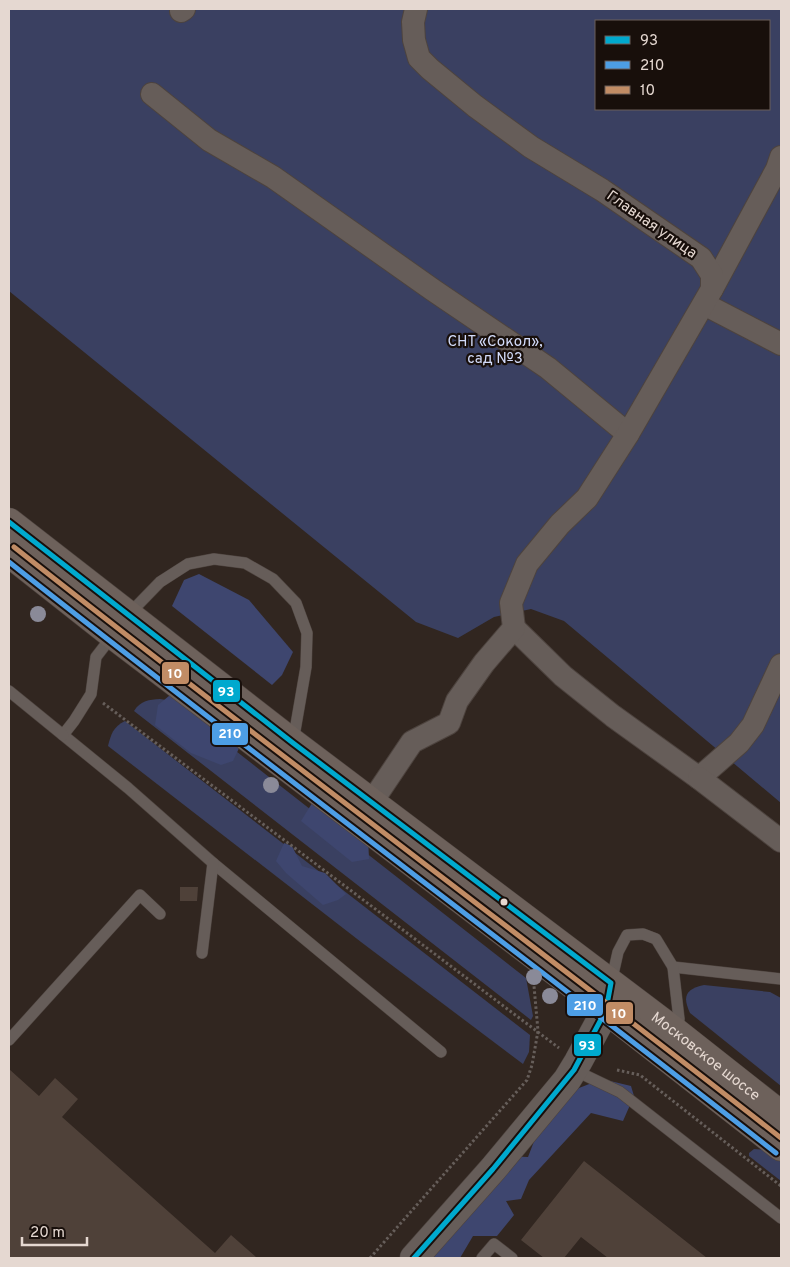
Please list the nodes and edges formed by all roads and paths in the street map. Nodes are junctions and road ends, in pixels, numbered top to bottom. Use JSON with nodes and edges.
{"nodes":[{"id":1,"x":416,"y":9,"type":"edge"},
{"id":2,"x":152,"y":94,"type":"dead end"},
{"id":3,"x":781,"y":156,"type":"edge"},
{"id":4,"x":708,"y":297,"type":"junction"},
{"id":5,"x":781,"y":344,"type":"edge"},
{"id":6,"x":628,"y":434,"type":"junction"},
{"id":7,"x":9,"y":522,"type":"edge"},
{"id":8,"x":9,"y":553,"type":"edge"},
{"id":9,"x":120,"y":625,"type":"junction"},
{"id":10,"x":514,"y":628,"type":"junction"},
{"id":11,"x":781,"y":665,"type":"edge"},
{"id":12,"x":9,"y":691,"type":"edge"},
{"id":13,"x":91,"y":694,"type":"junction"},
{"id":14,"x":63,"y":735,"type":"junction"},
{"id":15,"x":293,"y":743,"type":"junction"},
{"id":16,"x":699,"y":778,"type":"junction"},
{"id":17,"x":371,"y":802,"type":"junction"},
{"id":18,"x":781,"y":841,"type":"edge"},
{"id":19,"x":213,"y":863,"type":"junction"},
{"id":20,"x":160,"y":914,"type":"dead end"},
{"id":21,"x":202,"y":953,"type":"dead end"},
{"id":22,"x":673,"y":967,"type":"junction"},
{"id":23,"x":781,"y":979,"type":"edge"},
{"id":24,"x":611,"y":983,"type":"junction"},
{"id":25,"x":534,"y":986,"type":"dead end"},
{"id":26,"x":606,"y":1010,"type":"junction"},
{"id":27,"x":538,"y":1032,"type":"junction"},
{"id":28,"x":678,"y":1033,"type":"junction"},
{"id":29,"x":9,"y":1040,"type":"edge"},
{"id":30,"x":441,"y":1052,"type":"dead end"},
{"id":31,"x":576,"y":1066,"type":"junction"},
{"id":32,"x":781,"y":1115,"type":"edge"},
{"id":33,"x":781,"y":1147,"type":"edge"},
{"id":34,"x":781,"y":1186,"type":"edge"},
{"id":35,"x":781,"y":1218,"type":"edge"},
{"id":36,"x":370,"y":1258,"type":"edge"},
{"id":37,"x":414,"y":1258,"type":"edge"},
{"id":38,"x":482,"y":1258,"type":"edge"},
{"id":39,"x":512,"y":1258,"type":"edge"}],
"edges":[{"from":1,"to":4,"type":"street","name":"Главная улица"},
{"from":2,"to":6,"type":"street"},
{"from":3,"to":4,"type":"street"},
{"from":4,"to":5,"type":"street"},
{"from":4,"to":6,"type":"street"},
{"from":6,"to":10,"type":"street"},
{"from":7,"to":9,"type":"main road","name":"Московское шоссе"},
{"from":8,"to":9,"type":"main road","name":"Московское шоссе"},
{"from":9,"to":13,"type":"lane"},
{"from":9,"to":15,"type":"main road","name":"Московское шоссе"},
{"from":9,"to":15,"type":"lane"},
{"from":9,"to":26,"type":"main road","name":"Московское шоссе"},
{"from":10,"to":16,"type":"street"},
{"from":10,"to":17,"type":"street"},
{"from":11,"to":16,"type":"street"},
{"from":12,"to":14,"type":"lane"},
{"from":13,"to":14,"type":"lane"},
{"from":13,"to":27,"type":"path"},
{"from":14,"to":19,"type":"lane"},
{"from":15,"to":17,"type":"main road","name":"Московское шоссе"},
{"from":16,"to":18,"type":"street"},
{"from":17,"to":24,"type":"main road","name":"Московское шоссе"},
{"from":19,"to":21,"type":"lane"},
{"from":19,"to":30,"type":"lane"},
{"from":20,"to":29,"type":"lane"},
{"from":22,"to":23,"type":"lane"},
{"from":22,"to":24,"type":"lane"},
{"from":22,"to":28,"type":"lane"},
{"from":24,"to":26,"type":"main road"},
{"from":24,"to":28,"type":"main road","name":"Московское шоссе"},
{"from":25,"to":27,"type":"path"},
{"from":26,"to":31,"type":"street"},
{"from":26,"to":33,"type":"main road","name":"Московское шоссе"},
{"from":27,"to":31,"type":"path"},
{"from":27,"to":36,"type":"path"},
{"from":28,"to":32,"type":"main road","name":"Московское шоссе"},
{"from":31,"to":34,"type":"path"},
{"from":31,"to":35,"type":"lane"},
{"from":31,"to":37,"type":"street"},
{"from":38,"to":39,"type":"lane"}]}
